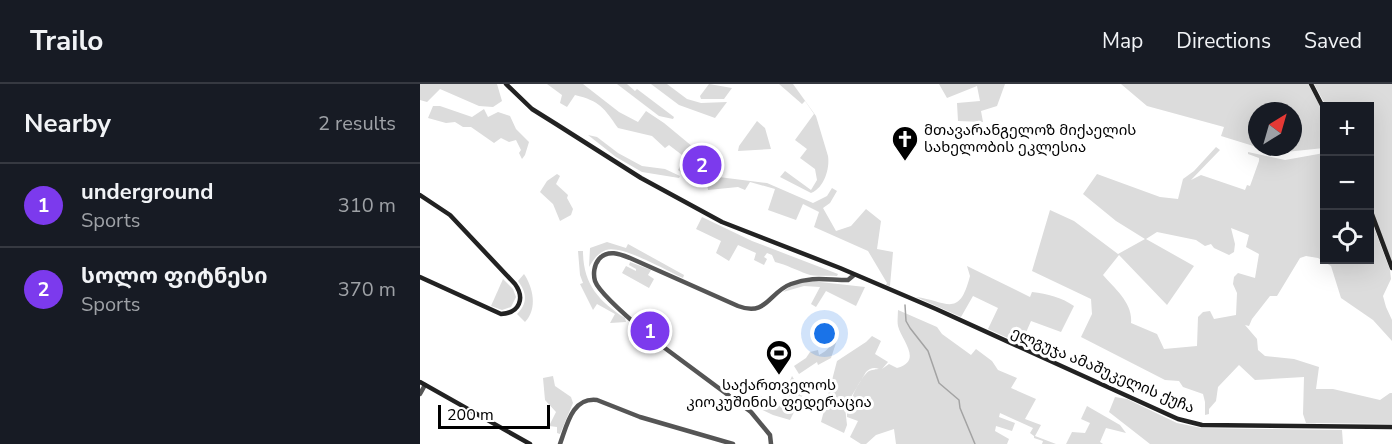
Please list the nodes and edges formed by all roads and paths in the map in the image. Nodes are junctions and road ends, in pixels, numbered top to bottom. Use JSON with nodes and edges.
{"nodes":[{"id":1,"x":506,"y":84,"type":"edge"},
{"id":2,"x":1311,"y":84,"type":"edge"},
{"id":3,"x":1320,"y":102,"type":"edge"},
{"id":4,"x":420,"y":195,"type":"edge"},
{"id":5,"x":1370,"y":210,"type":"edge"},
{"id":6,"x":1392,"y":268,"type":"edge"},
{"id":7,"x":854,"y":275,"type":"junction"},
{"id":8,"x":420,"y":277,"type":"edge"},
{"id":9,"x":423,"y":383,"type":"edge"},
{"id":10,"x":420,"y":394,"type":"edge"},
{"id":11,"x":1392,"y":427,"type":"edge"},
{"id":12,"x":530,"y":444,"type":"edge"},
{"id":13,"x":560,"y":444,"type":"edge"},
{"id":14,"x":733,"y":444,"type":"edge"},
{"id":15,"x":771,"y":444,"type":"edge"}],
"edges":[{"from":1,"to":7,"type":"main road","name":"ელგუჯა ამაშუკელის ქუჩა"},
{"from":2,"to":3,"type":"main road"},
{"from":4,"to":8,"type":"main road"},
{"from":5,"to":6,"type":"main road"},
{"from":7,"to":11,"type":"main road","name":"ელგუჯა ამაშუკელის ქუჩა"},
{"from":7,"to":15,"type":"street"},
{"from":9,"to":10,"type":"street"},
{"from":9,"to":12,"type":"main road"},
{"from":13,"to":14,"type":"street"}]}
